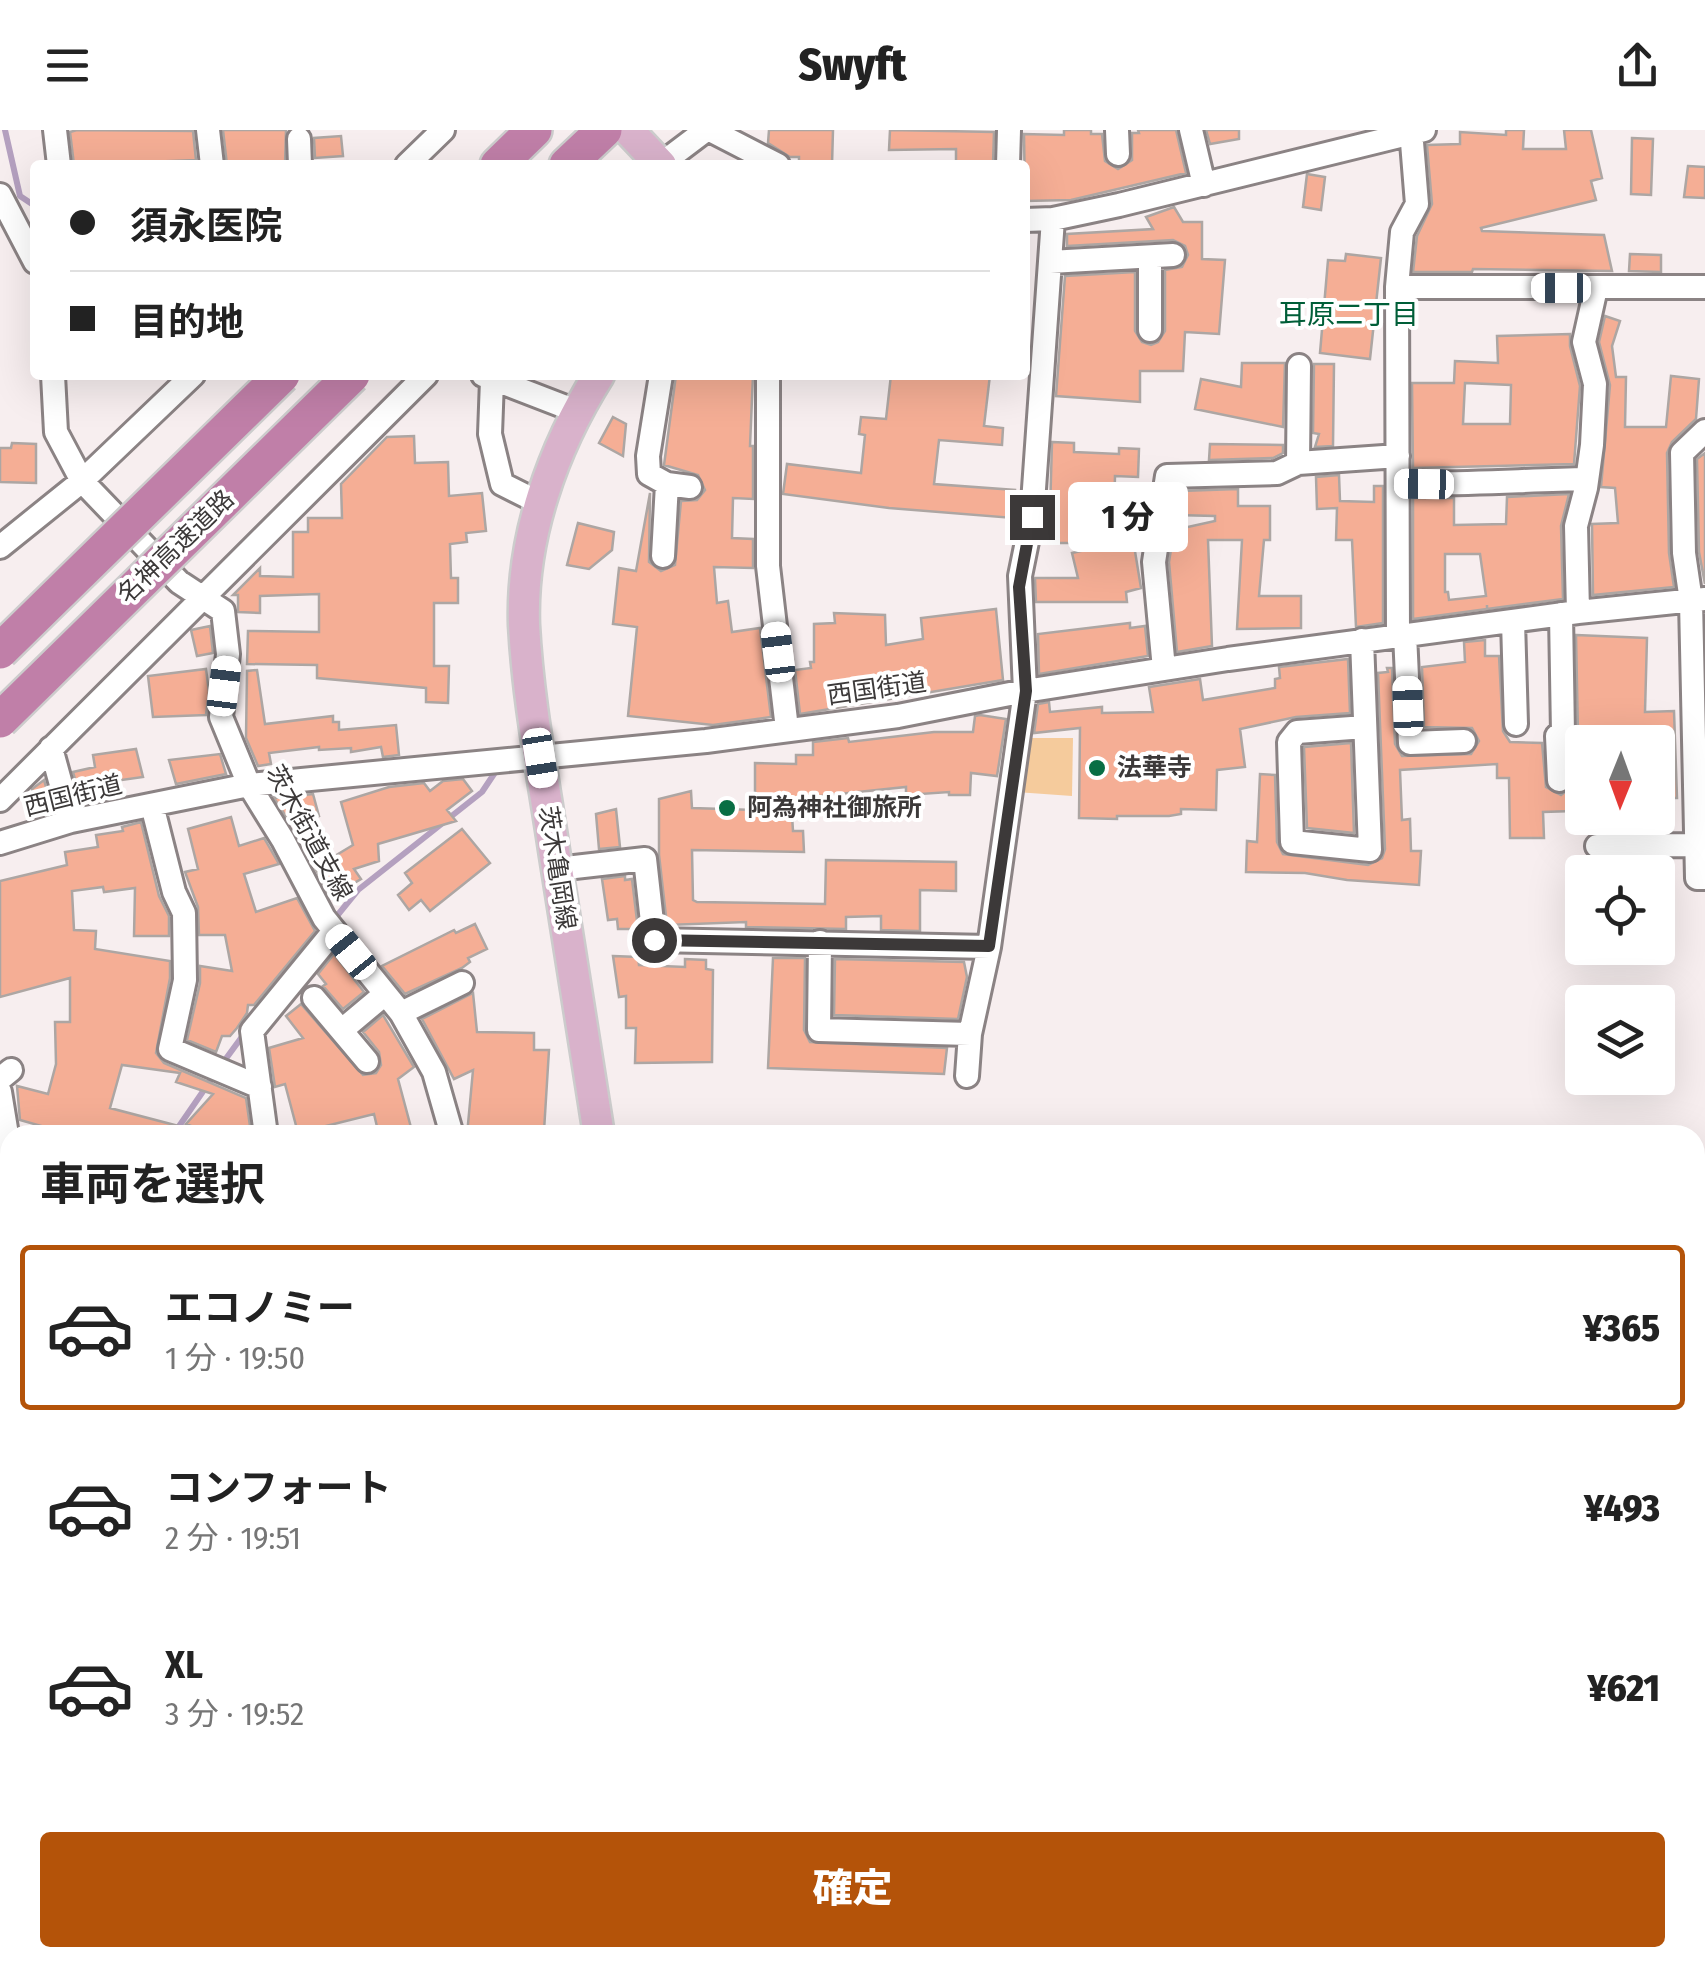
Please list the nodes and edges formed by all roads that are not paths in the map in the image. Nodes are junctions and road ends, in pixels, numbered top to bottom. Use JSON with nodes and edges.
{"nodes":[{"id":1,"x":55,"y":130,"type":"edge"},
{"id":2,"x":208,"y":130,"type":"edge"},
{"id":3,"x":442,"y":130,"type":"edge"},
{"id":4,"x":534,"y":130,"type":"edge"},
{"id":5,"x":604,"y":130,"type":"edge"},
{"id":6,"x":628,"y":130,"type":"edge"},
{"id":7,"x":708,"y":130,"type":"edge"},
{"id":8,"x":1009,"y":130,"type":"edge"},
{"id":9,"x":1118,"y":130,"type":"edge"},
{"id":10,"x":1192,"y":130,"type":"edge"},
{"id":11,"x":1416,"y":131,"type":"edge"},
{"id":12,"x":299,"y":139,"type":"dead end"},
{"id":13,"x":1118,"y":154,"type":"dead end"},
{"id":14,"x":58,"y":160,"type":"edge"},
{"id":15,"x":211,"y":160,"type":"edge"},
{"id":16,"x":300,"y":160,"type":"edge"},
{"id":17,"x":412,"y":160,"type":"edge"},
{"id":18,"x":503,"y":160,"type":"edge"},
{"id":19,"x":573,"y":160,"type":"edge"},
{"id":20,"x":657,"y":160,"type":"edge"},
{"id":21,"x":667,"y":160,"type":"edge"},
{"id":22,"x":768,"y":160,"type":"edge"},
{"id":23,"x":1008,"y":160,"type":"edge"},
{"id":24,"x":1204,"y":185,"type":"junction"},
{"id":25,"x":0,"y":196,"type":"edge"},
{"id":26,"x":1053,"y":219,"type":"junction"},
{"id":27,"x":1030,"y":220,"type":"edge"},
{"id":28,"x":30,"y":253,"type":"edge"},
{"id":29,"x":1174,"y":255,"type":"dead end"},
{"id":30,"x":1150,"y":256,"type":"junction"},
{"id":31,"x":1050,"y":262,"type":"junction"},
{"id":32,"x":1397,"y":287,"type":"junction"},
{"id":33,"x":1705,"y":287,"type":"edge"},
{"id":34,"x":1596,"y":288,"type":"junction"},
{"id":35,"x":1150,"y":330,"type":"dead end"},
{"id":36,"x":1299,"y":366,"type":"dead end"},
{"id":37,"x":53,"y":380,"type":"edge"},
{"id":38,"x":188,"y":380,"type":"edge"},
{"id":39,"x":277,"y":380,"type":"edge"},
{"id":40,"x":347,"y":380,"type":"edge"},
{"id":41,"x":421,"y":380,"type":"edge"},
{"id":42,"x":488,"y":380,"type":"edge"},
{"id":43,"x":496,"y":380,"type":"edge"},
{"id":44,"x":597,"y":380,"type":"edge"},
{"id":45,"x":659,"y":380,"type":"edge"},
{"id":46,"x":768,"y":380,"type":"edge"},
{"id":47,"x":576,"y":412,"type":"junction"},
{"id":48,"x":1705,"y":430,"type":"edge"},
{"id":49,"x":1398,"y":456,"type":"junction"},
{"id":50,"x":1298,"y":463,"type":"junction"},
{"id":51,"x":1588,"y":479,"type":"junction"},
{"id":52,"x":82,"y":481,"type":"junction"},
{"id":53,"x":1400,"y":483,"type":"junction"},
{"id":54,"x":540,"y":503,"type":"junction"},
{"id":55,"x":0,"y":548,"type":"edge"},
{"id":56,"x":664,"y":556,"type":"dead end"},
{"id":57,"x":203,"y":595,"type":"junction"},
{"id":58,"x":1698,"y":600,"type":"edge"},
{"id":59,"x":1570,"y":613,"type":"junction"},
{"id":60,"x":1513,"y":620,"type":"junction"},
{"id":61,"x":1402,"y":634,"type":"junction"},
{"id":62,"x":1362,"y":640,"type":"junction"},
{"id":63,"x":0,"y":651,"type":"edge"},
{"id":64,"x":1164,"y":670,"type":"junction"},
{"id":65,"x":1026,"y":691,"type":"junction"},
{"id":66,"x":0,"y":720,"type":"edge"},
{"id":67,"x":1516,"y":724,"type":"dead end"},
{"id":68,"x":1365,"y":727,"type":"junction"},
{"id":69,"x":786,"y":729,"type":"junction"},
{"id":70,"x":1464,"y":741,"type":"dead end"},
{"id":71,"x":52,"y":748,"type":"junction"},
{"id":72,"x":540,"y":758,"type":"junction"},
{"id":73,"x":1559,"y":780,"type":"dead end"},
{"id":74,"x":249,"y":785,"type":"junction"},
{"id":75,"x":0,"y":800,"type":"edge"},
{"id":76,"x":152,"y":805,"type":"junction"},
{"id":77,"x":71,"y":820,"type":"junction"},
{"id":78,"x":0,"y":843,"type":"edge"},
{"id":79,"x":1697,"y":845,"type":"junction"},
{"id":80,"x":1597,"y":846,"type":"dead end"},
{"id":81,"x":557,"y":868,"type":"junction"},
{"id":82,"x":1705,"y":878,"type":"edge"},
{"id":83,"x":334,"y":931,"type":"junction"},
{"id":84,"x":820,"y":942,"type":"junction"},
{"id":85,"x":989,"y":946,"type":"junction"},
{"id":86,"x":462,"y":983,"type":"dead end"},
{"id":87,"x":385,"y":994,"type":"junction"},
{"id":88,"x":314,"y":998,"type":"dead end"},
{"id":89,"x":401,"y":1012,"type":"junction"},
{"id":90,"x":342,"y":1030,"type":"junction"},
{"id":91,"x":970,"y":1034,"type":"junction"},
{"id":92,"x":367,"y":1061,"type":"dead end"},
{"id":93,"x":967,"y":1076,"type":"dead end"},
{"id":94,"x":4,"y":1080,"type":"edge"},
{"id":95,"x":260,"y":1087,"type":"junction"},
{"id":96,"x":8,"y":1125,"type":"edge"},
{"id":97,"x":265,"y":1125,"type":"edge"},
{"id":98,"x":449,"y":1125,"type":"edge"},
{"id":99,"x":597,"y":1125,"type":"edge"},
{"id":100,"x":833,"y":1967,"type":"edge"},
{"id":101,"x":894,"y":1967,"type":"edge"}],
"edges":[{"from":1,"to":14,"type":"street"},
{"from":2,"to":15,"type":"street"},
{"from":3,"to":17,"type":"street"},
{"from":4,"to":18,"type":"highway"},
{"from":5,"to":19,"type":"highway"},
{"from":6,"to":20,"type":"main road"},
{"from":7,"to":21,"type":"street"},
{"from":7,"to":22,"type":"street"},
{"from":8,"to":23,"type":"street"},
{"from":9,"to":13,"type":"street"},
{"from":10,"to":24,"type":"street"},
{"from":11,"to":24,"type":"street"},
{"from":11,"to":32,"type":"street"},
{"from":12,"to":16,"type":"street"},
{"from":24,"to":26,"type":"street"},
{"from":25,"to":28,"type":"street"},
{"from":26,"to":27,"type":"street"},
{"from":26,"to":31,"type":"street"},
{"from":29,"to":30,"type":"street"},
{"from":30,"to":31,"type":"street"},
{"from":30,"to":35,"type":"street"},
{"from":31,"to":65,"type":"street"},
{"from":32,"to":34,"type":"street"},
{"from":32,"to":49,"type":"street"},
{"from":33,"to":34,"type":"street"},
{"from":34,"to":51,"type":"street"},
{"from":36,"to":50,"type":"street"},
{"from":37,"to":52,"type":"street"},
{"from":38,"to":52,"type":"street"},
{"from":39,"to":63,"type":"highway","name":"名神高速道路","bridge":true},
{"from":40,"to":66,"type":"highway","name":"名神高速道路","bridge":true},
{"from":41,"to":57,"type":"street"},
{"from":42,"to":54,"type":"street"},
{"from":43,"to":47,"type":"street"},
{"from":44,"to":47,"type":"main road","name":"茨木亀岡線"},
{"from":45,"to":56,"type":"street"},
{"from":46,"to":69,"type":"street"},
{"from":47,"to":54,"type":"main road","name":"茨木亀岡線"},
{"from":48,"to":58,"type":"street"},
{"from":49,"to":50,"type":"street"},
{"from":49,"to":53,"type":"street"},
{"from":50,"to":64,"type":"street"},
{"from":51,"to":53,"type":"street"},
{"from":51,"to":59,"type":"street"},
{"from":52,"to":55,"type":"street"},
{"from":52,"to":57,"type":"street"},
{"from":53,"to":61,"type":"street"},
{"from":54,"to":72,"type":"main road","name":"茨木亀岡線"},
{"from":57,"to":71,"type":"street"},
{"from":57,"to":74,"type":"street","name":"茨木街道支線"},
{"from":58,"to":59,"type":"street","name":"西国街道"},
{"from":58,"to":79,"type":"street"},
{"from":59,"to":60,"type":"street","name":"西国街道"},
{"from":59,"to":73,"type":"street"},
{"from":60,"to":61,"type":"street","name":"西国街道"},
{"from":60,"to":67,"type":"street"},
{"from":61,"to":62,"type":"street","name":"西国街道"},
{"from":61,"to":70,"type":"street"},
{"from":62,"to":64,"type":"street","name":"西国街道"},
{"from":62,"to":68,"type":"street"},
{"from":64,"to":65,"type":"street","name":"西国街道"},
{"from":65,"to":69,"type":"street","name":"西国街道"},
{"from":65,"to":85,"type":"street"},
{"from":68,"to":68,"type":"street"},
{"from":69,"to":72,"type":"street","name":"西国街道"},
{"from":71,"to":75,"type":"street"},
{"from":71,"to":77,"type":"street"},
{"from":72,"to":74,"type":"street","name":"西国街道"},
{"from":72,"to":81,"type":"main road","name":"茨木亀岡線"},
{"from":74,"to":76,"type":"street","name":"西国街道"},
{"from":74,"to":83,"type":"street","name":"茨木街道支線"},
{"from":76,"to":77,"type":"street","name":"西国街道"},
{"from":76,"to":95,"type":"street"},
{"from":77,"to":78,"type":"street","name":"西国街道"},
{"from":79,"to":80,"type":"street"},
{"from":79,"to":82,"type":"street"},
{"from":81,"to":84,"type":"street"},
{"from":81,"to":99,"type":"main road","name":"茨木亀岡線"},
{"from":83,"to":87,"type":"street","name":"茨木街道支線"},
{"from":83,"to":95,"type":"street"},
{"from":84,"to":85,"type":"street"},
{"from":84,"to":91,"type":"street"},
{"from":85,"to":91,"type":"street"},
{"from":86,"to":89,"type":"street"},
{"from":87,"to":89,"type":"street","name":"茨木街道支線"},
{"from":87,"to":90,"type":"street"},
{"from":88,"to":90,"type":"street"},
{"from":89,"to":98,"type":"street","name":"茨木街道支線"},
{"from":90,"to":92,"type":"street"},
{"from":91,"to":93,"type":"street"},
{"from":94,"to":96,"type":"street"},
{"from":95,"to":97,"type":"street"},
{"from":100,"to":101,"type":"street"}]}
